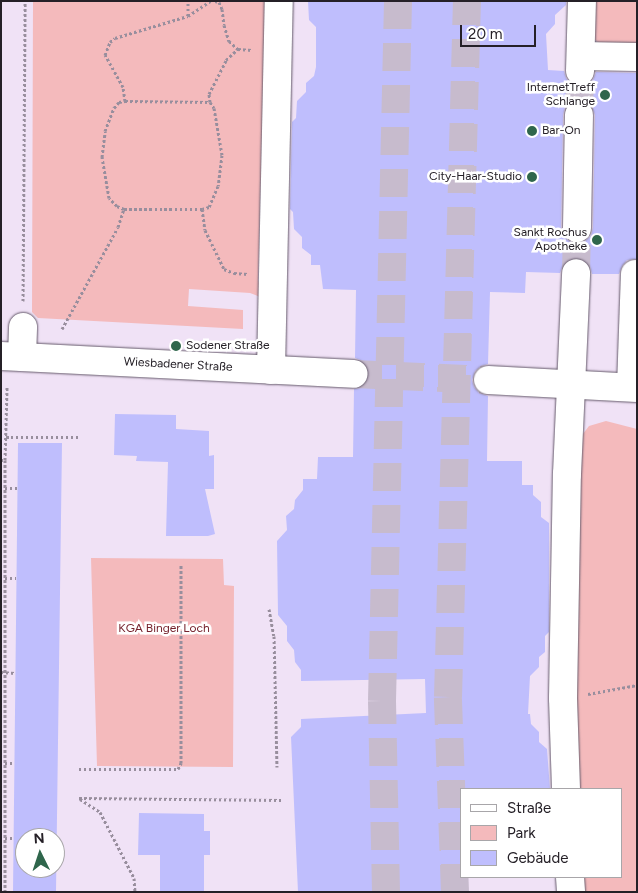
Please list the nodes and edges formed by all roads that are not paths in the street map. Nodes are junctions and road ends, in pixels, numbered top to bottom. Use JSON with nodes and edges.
{"nodes":[{"id":1,"x":279,"y":1,"type":"edge"},
{"id":2,"x":582,"y":1,"type":"edge"},
{"id":3,"x":637,"y":57,"type":"edge"},
{"id":4,"x":579,"y":115,"type":"tunnel mouth"},
{"id":5,"x":577,"y":228,"type":"tunnel mouth"},
{"id":6,"x":576,"y":274,"type":"tunnel mouth"},
{"id":7,"x":635,"y":274,"type":"dead end"},
{"id":8,"x":23,"y":327,"type":"road end"},
{"id":9,"x":12,"y":357,"type":"edge"},
{"id":10,"x":271,"y":370,"type":"junction"},
{"id":11,"x":354,"y":374,"type":"tunnel mouth"},
{"id":12,"x":488,"y":380,"type":"tunnel mouth"},
{"id":13,"x":570,"y":384,"type":"junction"},
{"id":14,"x":634,"y":388,"type":"edge"},
{"id":15,"x":566,"y":788,"type":"edge"},
{"id":16,"x":570,"y":878,"type":"edge"},
{"id":17,"x":571,"y":892,"type":"edge"}],
"edges":[{"from":1,"to":10,"type":"street"},
{"from":2,"to":3,"type":"street"},
{"from":4,"to":5,"type":"street"},
{"from":6,"to":13,"type":"street"},
{"from":7,"to":14,"type":"street"},
{"from":8,"to":9,"type":"street"},
{"from":9,"to":10,"type":"street","name":"Wiesbadener Straße"},
{"from":10,"to":11,"type":"street","name":"Wiesbadener Straße"},
{"from":12,"to":13,"type":"street"},
{"from":13,"to":14,"type":"street"},
{"from":13,"to":15,"type":"street"},
{"from":16,"to":17,"type":"street"}]}
